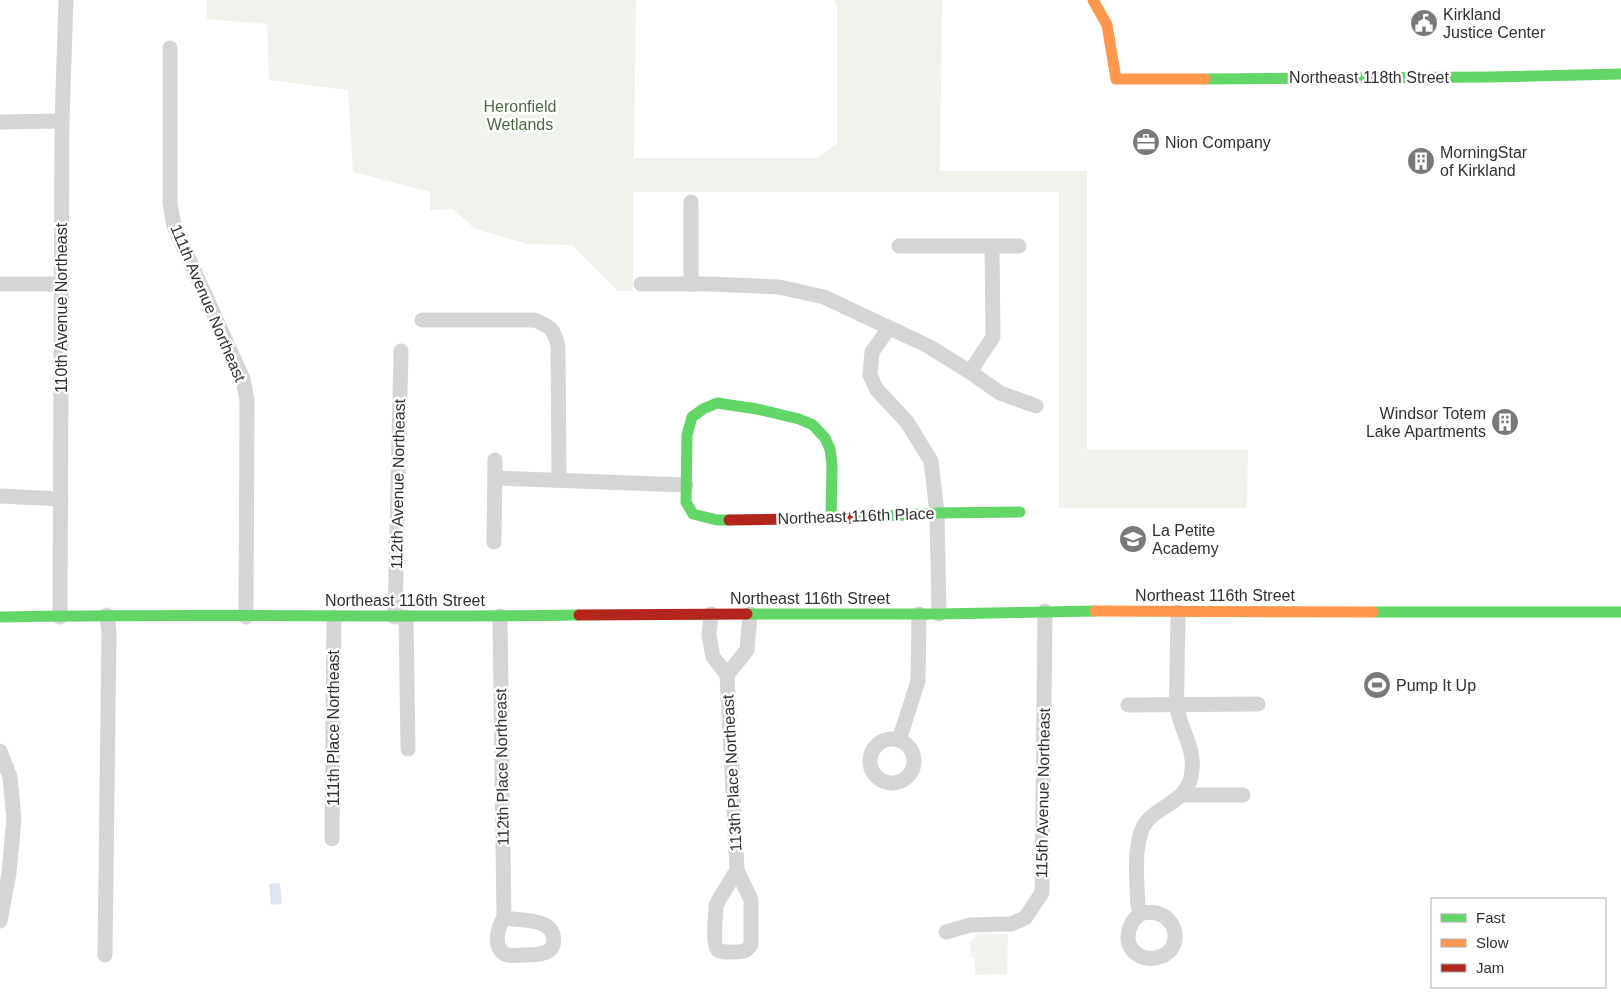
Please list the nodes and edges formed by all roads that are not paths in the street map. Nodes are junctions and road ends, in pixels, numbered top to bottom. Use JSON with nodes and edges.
{"nodes":[{"id":1,"x":66,"y":0,"type":"edge"},
{"id":2,"x":1093,"y":0,"type":"edge"},
{"id":3,"x":170,"y":48,"type":"dead end"},
{"id":4,"x":1621,"y":74,"type":"edge"},
{"id":5,"x":62,"y":121,"type":"junction"},
{"id":6,"x":0,"y":122,"type":"edge"},
{"id":7,"x":691,"y":202,"type":"dead end"},
{"id":8,"x":899,"y":246,"type":"dead end"},
{"id":9,"x":992,"y":246,"type":"junction"},
{"id":10,"x":1019,"y":246,"type":"dead end"},
{"id":11,"x":0,"y":284,"type":"edge"},
{"id":12,"x":62,"y":284,"type":"junction"},
{"id":13,"x":641,"y":284,"type":"dead end"},
{"id":14,"x":691,"y":284,"type":"junction"},
{"id":15,"x":422,"y":320,"type":"dead end"},
{"id":16,"x":889,"y":328,"type":"junction"},
{"id":17,"x":401,"y":351,"type":"dead end"},
{"id":18,"x":970,"y":372,"type":"junction"},
{"id":19,"x":1036,"y":406,"type":"dead end"},
{"id":20,"x":495,"y":460,"type":"dead end"},
{"id":21,"x":495,"y":478,"type":"junction"},
{"id":22,"x":559,"y":480,"type":"junction"},
{"id":23,"x":686,"y":485,"type":"junction"},
{"id":24,"x":0,"y":496,"type":"edge"},
{"id":25,"x":61,"y":500,"type":"junction"},
{"id":26,"x":1020,"y":512,"type":"dead end"},
{"id":27,"x":936,"y":513,"type":"junction"},
{"id":28,"x":831,"y":519,"type":"junction"},
{"id":29,"x":494,"y":542,"type":"dead end"},
{"id":30,"x":1045,"y":612,"type":"junction"},
{"id":31,"x":1178,"y":612,"type":"junction"},
{"id":32,"x":1621,"y":612,"type":"edge"},
{"id":33,"x":711,"y":614,"type":"junction"},
{"id":34,"x":750,"y":614,"type":"junction"},
{"id":35,"x":918,"y":614,"type":"junction"},
{"id":36,"x":939,"y":614,"type":"junction"},
{"id":37,"x":107,"y":615,"type":"junction"},
{"id":38,"x":500,"y":616,"type":"junction"},
{"id":39,"x":0,"y":617,"type":"edge"},
{"id":40,"x":60,"y":617,"type":"junction"},
{"id":41,"x":246,"y":617,"type":"junction"},
{"id":42,"x":334,"y":617,"type":"junction"},
{"id":43,"x":401,"y":617,"type":"junction"},
{"id":44,"x":727,"y":676,"type":"junction"},
{"id":45,"x":1258,"y":704,"type":"dead end"},
{"id":46,"x":1128,"y":705,"type":"dead end"},
{"id":47,"x":1177,"y":705,"type":"junction"},
{"id":48,"x":899,"y":740,"type":"dead end"},
{"id":49,"x":408,"y":749,"type":"dead end"},
{"id":50,"x":0,"y":750,"type":"edge"},
{"id":51,"x":1183,"y":795,"type":"junction"},
{"id":52,"x":1243,"y":795,"type":"dead end"},
{"id":53,"x":332,"y":839,"type":"dead end"},
{"id":54,"x":738,"y":870,"type":"junction"},
{"id":55,"x":1140,"y":914,"type":"dead end"},
{"id":56,"x":504,"y":918,"type":"dead end"},
{"id":57,"x":0,"y":921,"type":"edge"},
{"id":58,"x":946,"y":932,"type":"dead end"},
{"id":59,"x":105,"y":955,"type":"dead end"}],
"edges":[{"from":1,"to":5,"type":"street","name":"110th Avenue Northeast"},
{"from":2,"to":4,"type":"street","name":"Northeast 118th Street"},
{"from":3,"to":41,"type":"street","name":"111th Avenue Northeast"},
{"from":5,"to":6,"type":"street"},
{"from":5,"to":12,"type":"street","name":"110th Avenue Northeast"},
{"from":7,"to":14,"type":"street"},
{"from":8,"to":9,"type":"street"},
{"from":9,"to":10,"type":"street"},
{"from":9,"to":18,"type":"street"},
{"from":11,"to":12,"type":"street"},
{"from":12,"to":25,"type":"street","name":"110th Avenue Northeast"},
{"from":13,"to":14,"type":"street"},
{"from":14,"to":16,"type":"street"},
{"from":15,"to":22,"type":"street"},
{"from":16,"to":18,"type":"street"},
{"from":16,"to":27,"type":"street"},
{"from":17,"to":43,"type":"street","name":"112th Avenue Northeast"},
{"from":18,"to":19,"type":"street"},
{"from":20,"to":21,"type":"street"},
{"from":21,"to":22,"type":"street"},
{"from":21,"to":29,"type":"street"},
{"from":22,"to":23,"type":"street"},
{"from":23,"to":28,"type":"street","name":"Northeast 116th Place"},
{"from":23,"to":28,"type":"street"},
{"from":24,"to":25,"type":"street"},
{"from":25,"to":40,"type":"street","name":"110th Avenue Northeast"},
{"from":26,"to":27,"type":"street","name":"Northeast 116th Place"},
{"from":27,"to":28,"type":"street","name":"Northeast 116th Place"},
{"from":27,"to":36,"type":"street"},
{"from":30,"to":31,"type":"street","name":"Northeast 116th Street"},
{"from":30,"to":36,"type":"street","name":"Northeast 116th Street"},
{"from":30,"to":58,"type":"street","name":"115th Avenue Northeast"},
{"from":31,"to":32,"type":"street","name":"Northeast 116th Street"},
{"from":31,"to":47,"type":"street"},
{"from":33,"to":34,"type":"street","name":"Northeast 116th Street"},
{"from":33,"to":38,"type":"street","name":"Northeast 116th Street"},
{"from":33,"to":44,"type":"street","name":"113th Place Northeast"},
{"from":34,"to":35,"type":"street","name":"Northeast 116th Street"},
{"from":34,"to":44,"type":"street","name":"113th Place Northeast"},
{"from":35,"to":36,"type":"street","name":"Northeast 116th Street"},
{"from":35,"to":48,"type":"street"},
{"from":37,"to":40,"type":"street","name":"Northeast 116th Street"},
{"from":37,"to":41,"type":"street","name":"Northeast 116th Street"},
{"from":37,"to":59,"type":"street"},
{"from":38,"to":43,"type":"street","name":"Northeast 116th Street"},
{"from":38,"to":56,"type":"street","name":"112th Place Northeast"},
{"from":39,"to":40,"type":"street","name":"Northeast 116th Street"},
{"from":41,"to":42,"type":"street","name":"Northeast 116th Street"},
{"from":42,"to":43,"type":"street","name":"Northeast 116th Street"},
{"from":42,"to":53,"type":"street","name":"111th Place Northeast"},
{"from":43,"to":49,"type":"street","name":"112th Avenue Northeast"},
{"from":44,"to":54,"type":"street","name":"113th Place Northeast"},
{"from":45,"to":47,"type":"street"},
{"from":46,"to":47,"type":"street"},
{"from":47,"to":51,"type":"street"},
{"from":50,"to":57,"type":"street"},
{"from":51,"to":52,"type":"street"},
{"from":51,"to":55,"type":"street"},
{"from":54,"to":54,"type":"street","name":"113th Place Northeast"}]}
